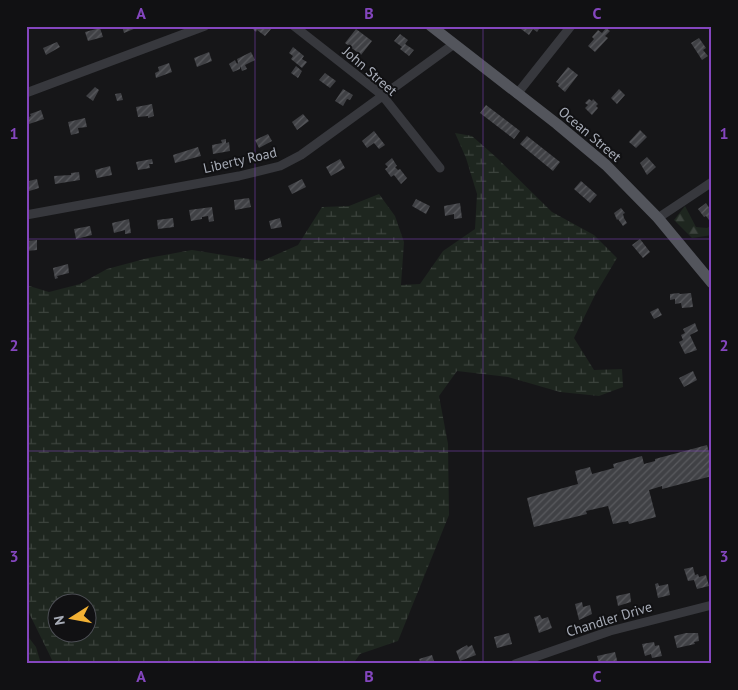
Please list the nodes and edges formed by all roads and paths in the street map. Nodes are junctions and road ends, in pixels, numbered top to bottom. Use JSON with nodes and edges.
{"nodes":[{"id":1,"x":205,"y":26,"type":"edge"},
{"id":2,"x":294,"y":26,"type":"edge"},
{"id":3,"x":432,"y":26,"type":"edge"},
{"id":4,"x":571,"y":26,"type":"edge"},
{"id":5,"x":454,"y":44,"type":"junction"},
{"id":6,"x":26,"y":93,"type":"edge"},
{"id":7,"x":517,"y":94,"type":"junction"},
{"id":8,"x":382,"y":95,"type":"junction"},
{"id":9,"x":440,"y":168,"type":"dead end"},
{"id":10,"x":712,"y":182,"type":"edge"},
{"id":11,"x":26,"y":215,"type":"edge"},
{"id":12,"x":658,"y":218,"type":"junction"},
{"id":13,"x":712,"y":283,"type":"edge"},
{"id":14,"x":712,"y":605,"type":"edge"},
{"id":15,"x":514,"y":664,"type":"edge"}],
"edges":[{"from":1,"to":6,"type":"street"},
{"from":2,"to":8,"type":"street","name":"John Street"},
{"from":3,"to":5,"type":"main road","name":"Ocean Street"},
{"from":4,"to":7,"type":"street"},
{"from":5,"to":7,"type":"main road","name":"Ocean Street"},
{"from":5,"to":8,"type":"street","name":"Liberty Road"},
{"from":7,"to":12,"type":"main road","name":"Ocean Street"},
{"from":8,"to":9,"type":"street","name":"John Street"},
{"from":8,"to":11,"type":"street","name":"Liberty Road"},
{"from":10,"to":12,"type":"street"},
{"from":12,"to":13,"type":"main road","name":"Ocean Street"},
{"from":14,"to":15,"type":"street","name":"Chandler Drive"}]}
